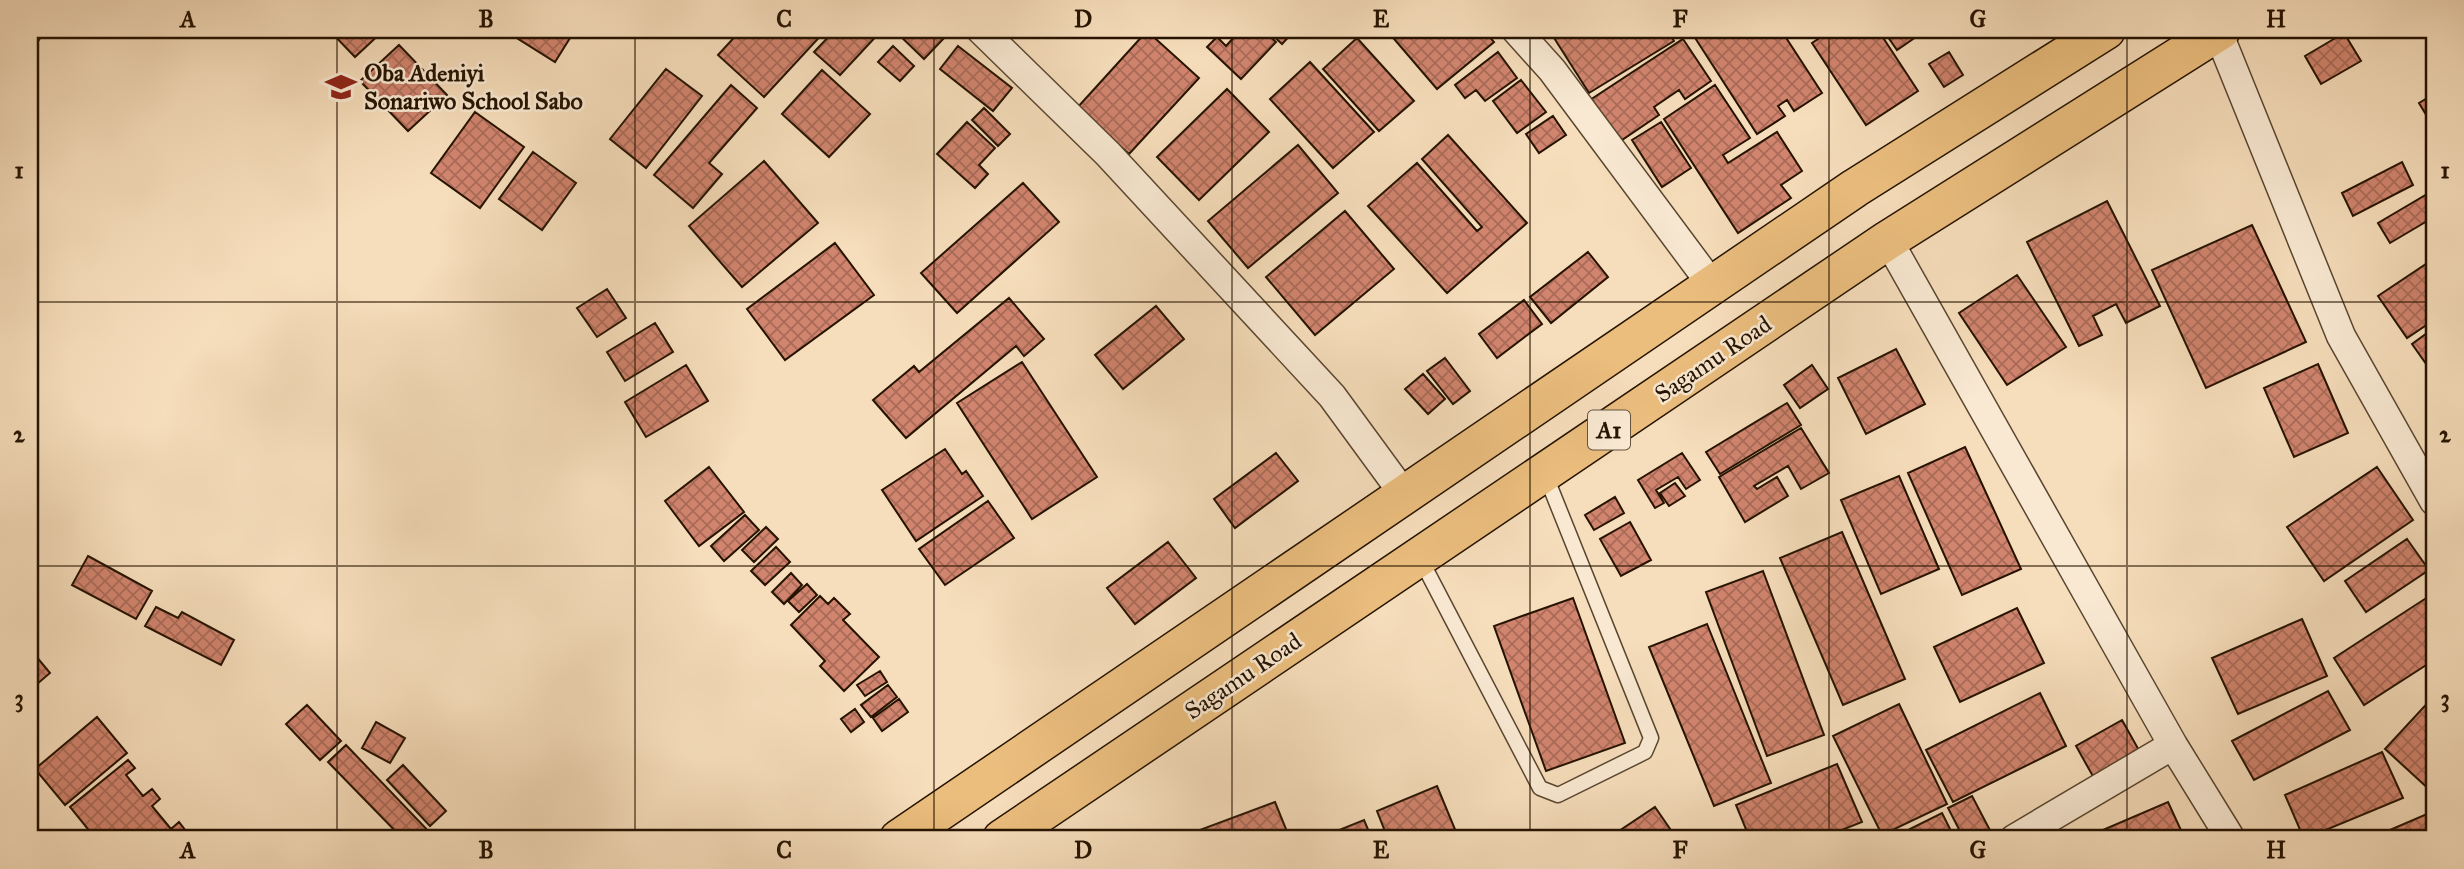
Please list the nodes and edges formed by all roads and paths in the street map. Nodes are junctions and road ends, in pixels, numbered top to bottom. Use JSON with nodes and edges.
{"nodes":[{"id":1,"x":981,"y":30,"type":"edge"},
{"id":2,"x":1516,"y":30,"type":"edge"},
{"id":3,"x":2106,"y":30,"type":"edge"},
{"id":4,"x":2219,"y":31,"type":"edge"},
{"id":5,"x":1888,"y":240,"type":"junction"},
{"id":6,"x":1712,"y":285,"type":"junction"},
{"id":7,"x":1545,"y":474,"type":"junction"},
{"id":8,"x":1403,"y":493,"type":"junction"},
{"id":9,"x":2434,"y":501,"type":"edge"},
{"id":10,"x":1419,"y":556,"type":"junction"},
{"id":11,"x":2173,"y":745,"type":"junction"},
{"id":12,"x":899,"y":839,"type":"edge"},
{"id":13,"x":1002,"y":839,"type":"edge"},
{"id":14,"x":2014,"y":839,"type":"edge"},
{"id":15,"x":2231,"y":839,"type":"edge"}],
"edges":[{"from":1,"to":8,"type":"street"},
{"from":2,"to":6,"type":"street"},
{"from":3,"to":6,"type":"highway","number":"A1"},
{"from":4,"to":5,"type":"highway","name":"Sagamu Road","number":"A1"},
{"from":4,"to":9,"type":"street"},
{"from":5,"to":7,"type":"highway","name":"Sagamu Road","number":"A1"},
{"from":5,"to":11,"type":"street"},
{"from":6,"to":8,"type":"highway","number":"A1"},
{"from":7,"to":10,"type":"highway","name":"Sagamu Road","number":"A1"},
{"from":7,"to":10,"type":"lane"},
{"from":8,"to":12,"type":"highway","number":"A1"},
{"from":10,"to":13,"type":"highway","name":"Sagamu Road","number":"A1"},
{"from":11,"to":14,"type":"street"},
{"from":11,"to":15,"type":"street"}]}
